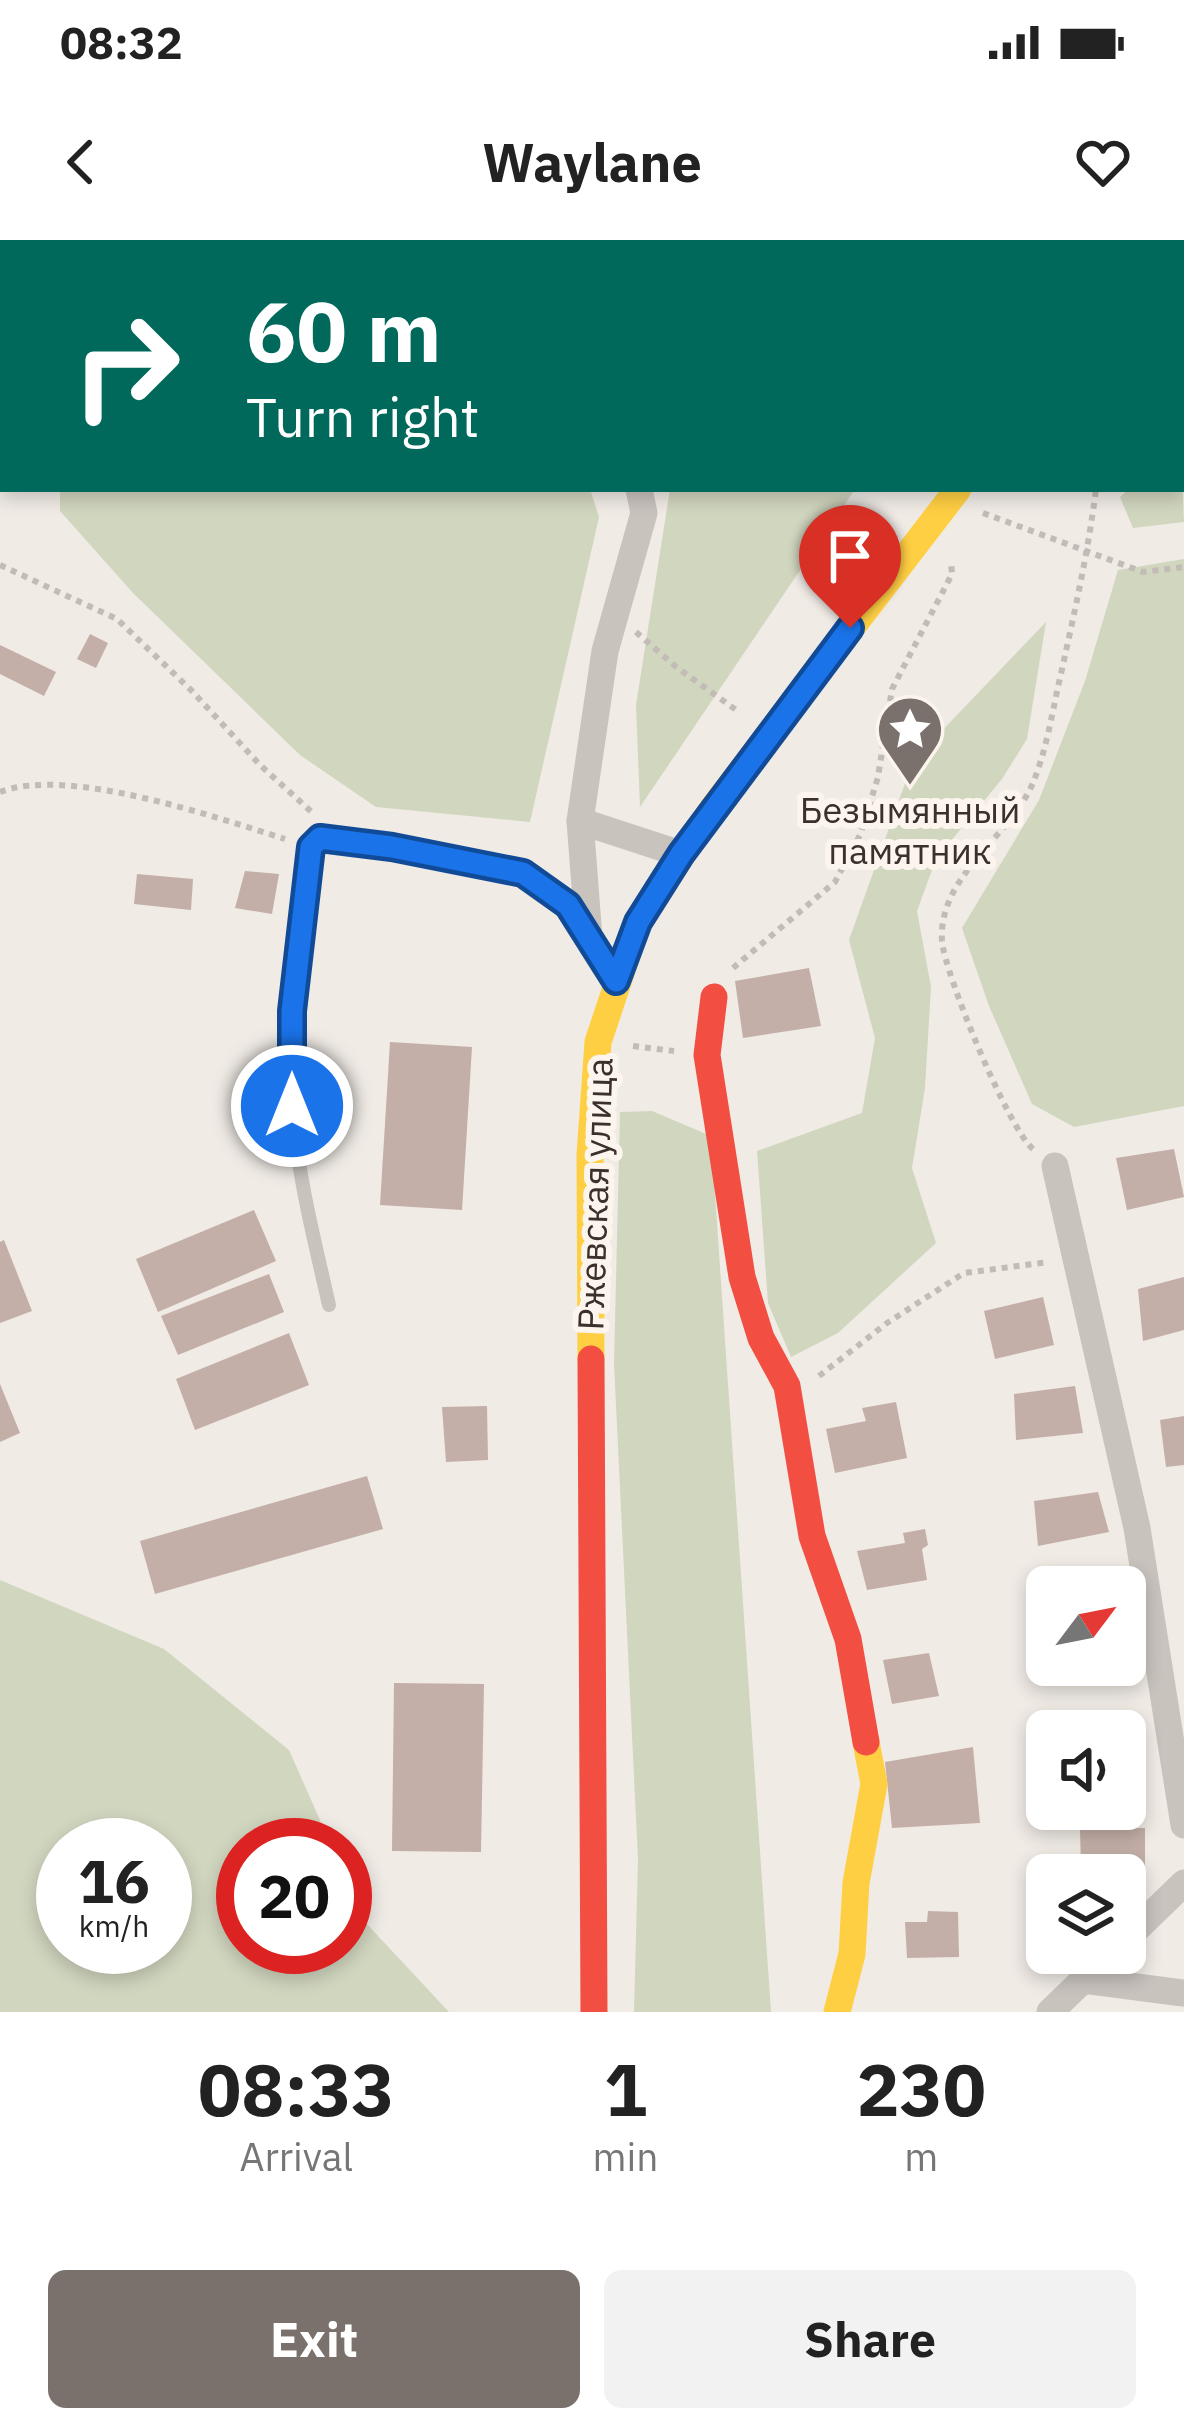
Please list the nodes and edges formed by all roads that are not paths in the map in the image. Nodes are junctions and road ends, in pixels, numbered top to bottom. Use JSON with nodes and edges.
{"nodes":[{"id":1,"x":956,"y":492,"type":"edge"},
{"id":2,"x":642,"y":501,"type":"edge"},
{"id":3,"x":580,"y":821,"type":"junction"},
{"id":4,"x":681,"y":854,"type":"junction"},
{"id":5,"x":309,"y":861,"type":"joint"},
{"id":6,"x":590,"y":938,"type":"junction"},
{"id":7,"x":616,"y":981,"type":"junction"},
{"id":8,"x":714,"y":997,"type":"road end"},
{"id":9,"x":1055,"y":1166,"type":"road end"},
{"id":10,"x":329,"y":1305,"type":"dead end"},
{"id":11,"x":1184,"y":1825,"type":"edge"},
{"id":12,"x":1184,"y":1883,"type":"edge"},
{"id":13,"x":1146,"y":1920,"type":"edge"},
{"id":14,"x":1089,"y":1974,"type":"edge"},
{"id":15,"x":1083,"y":1980,"type":"junction"},
{"id":16,"x":1184,"y":1980,"type":"edge"},
{"id":17,"x":1183,"y":1994,"type":"edge"},
{"id":18,"x":1184,"y":2003,"type":"edge"},
{"id":19,"x":594,"y":2012,"type":"edge"},
{"id":20,"x":837,"y":2012,"type":"edge"},
{"id":21,"x":1050,"y":2012,"type":"edge"}],
"edges":[{"from":1,"to":4,"type":"main road","name":"Ржевская улица"},
{"from":2,"to":3,"type":"street"},
{"from":3,"to":4,"type":"street"},
{"from":3,"to":6,"type":"street"},
{"from":4,"to":7,"type":"main road","name":"Ржевская улица"},
{"from":5,"to":6,"type":"street"},
{"from":5,"to":10,"type":"lane"},
{"from":6,"to":7,"type":"street"},
{"from":7,"to":19,"type":"main road","name":"Ржевская улица"},
{"from":8,"to":20,"type":"main road"},
{"from":9,"to":11,"type":"street"},
{"from":12,"to":13,"type":"street"},
{"from":14,"to":15,"type":"street"},
{"from":15,"to":17,"type":"street"},
{"from":15,"to":21,"type":"street"},
{"from":16,"to":17,"type":"street"},
{"from":17,"to":18,"type":"street"}]}
